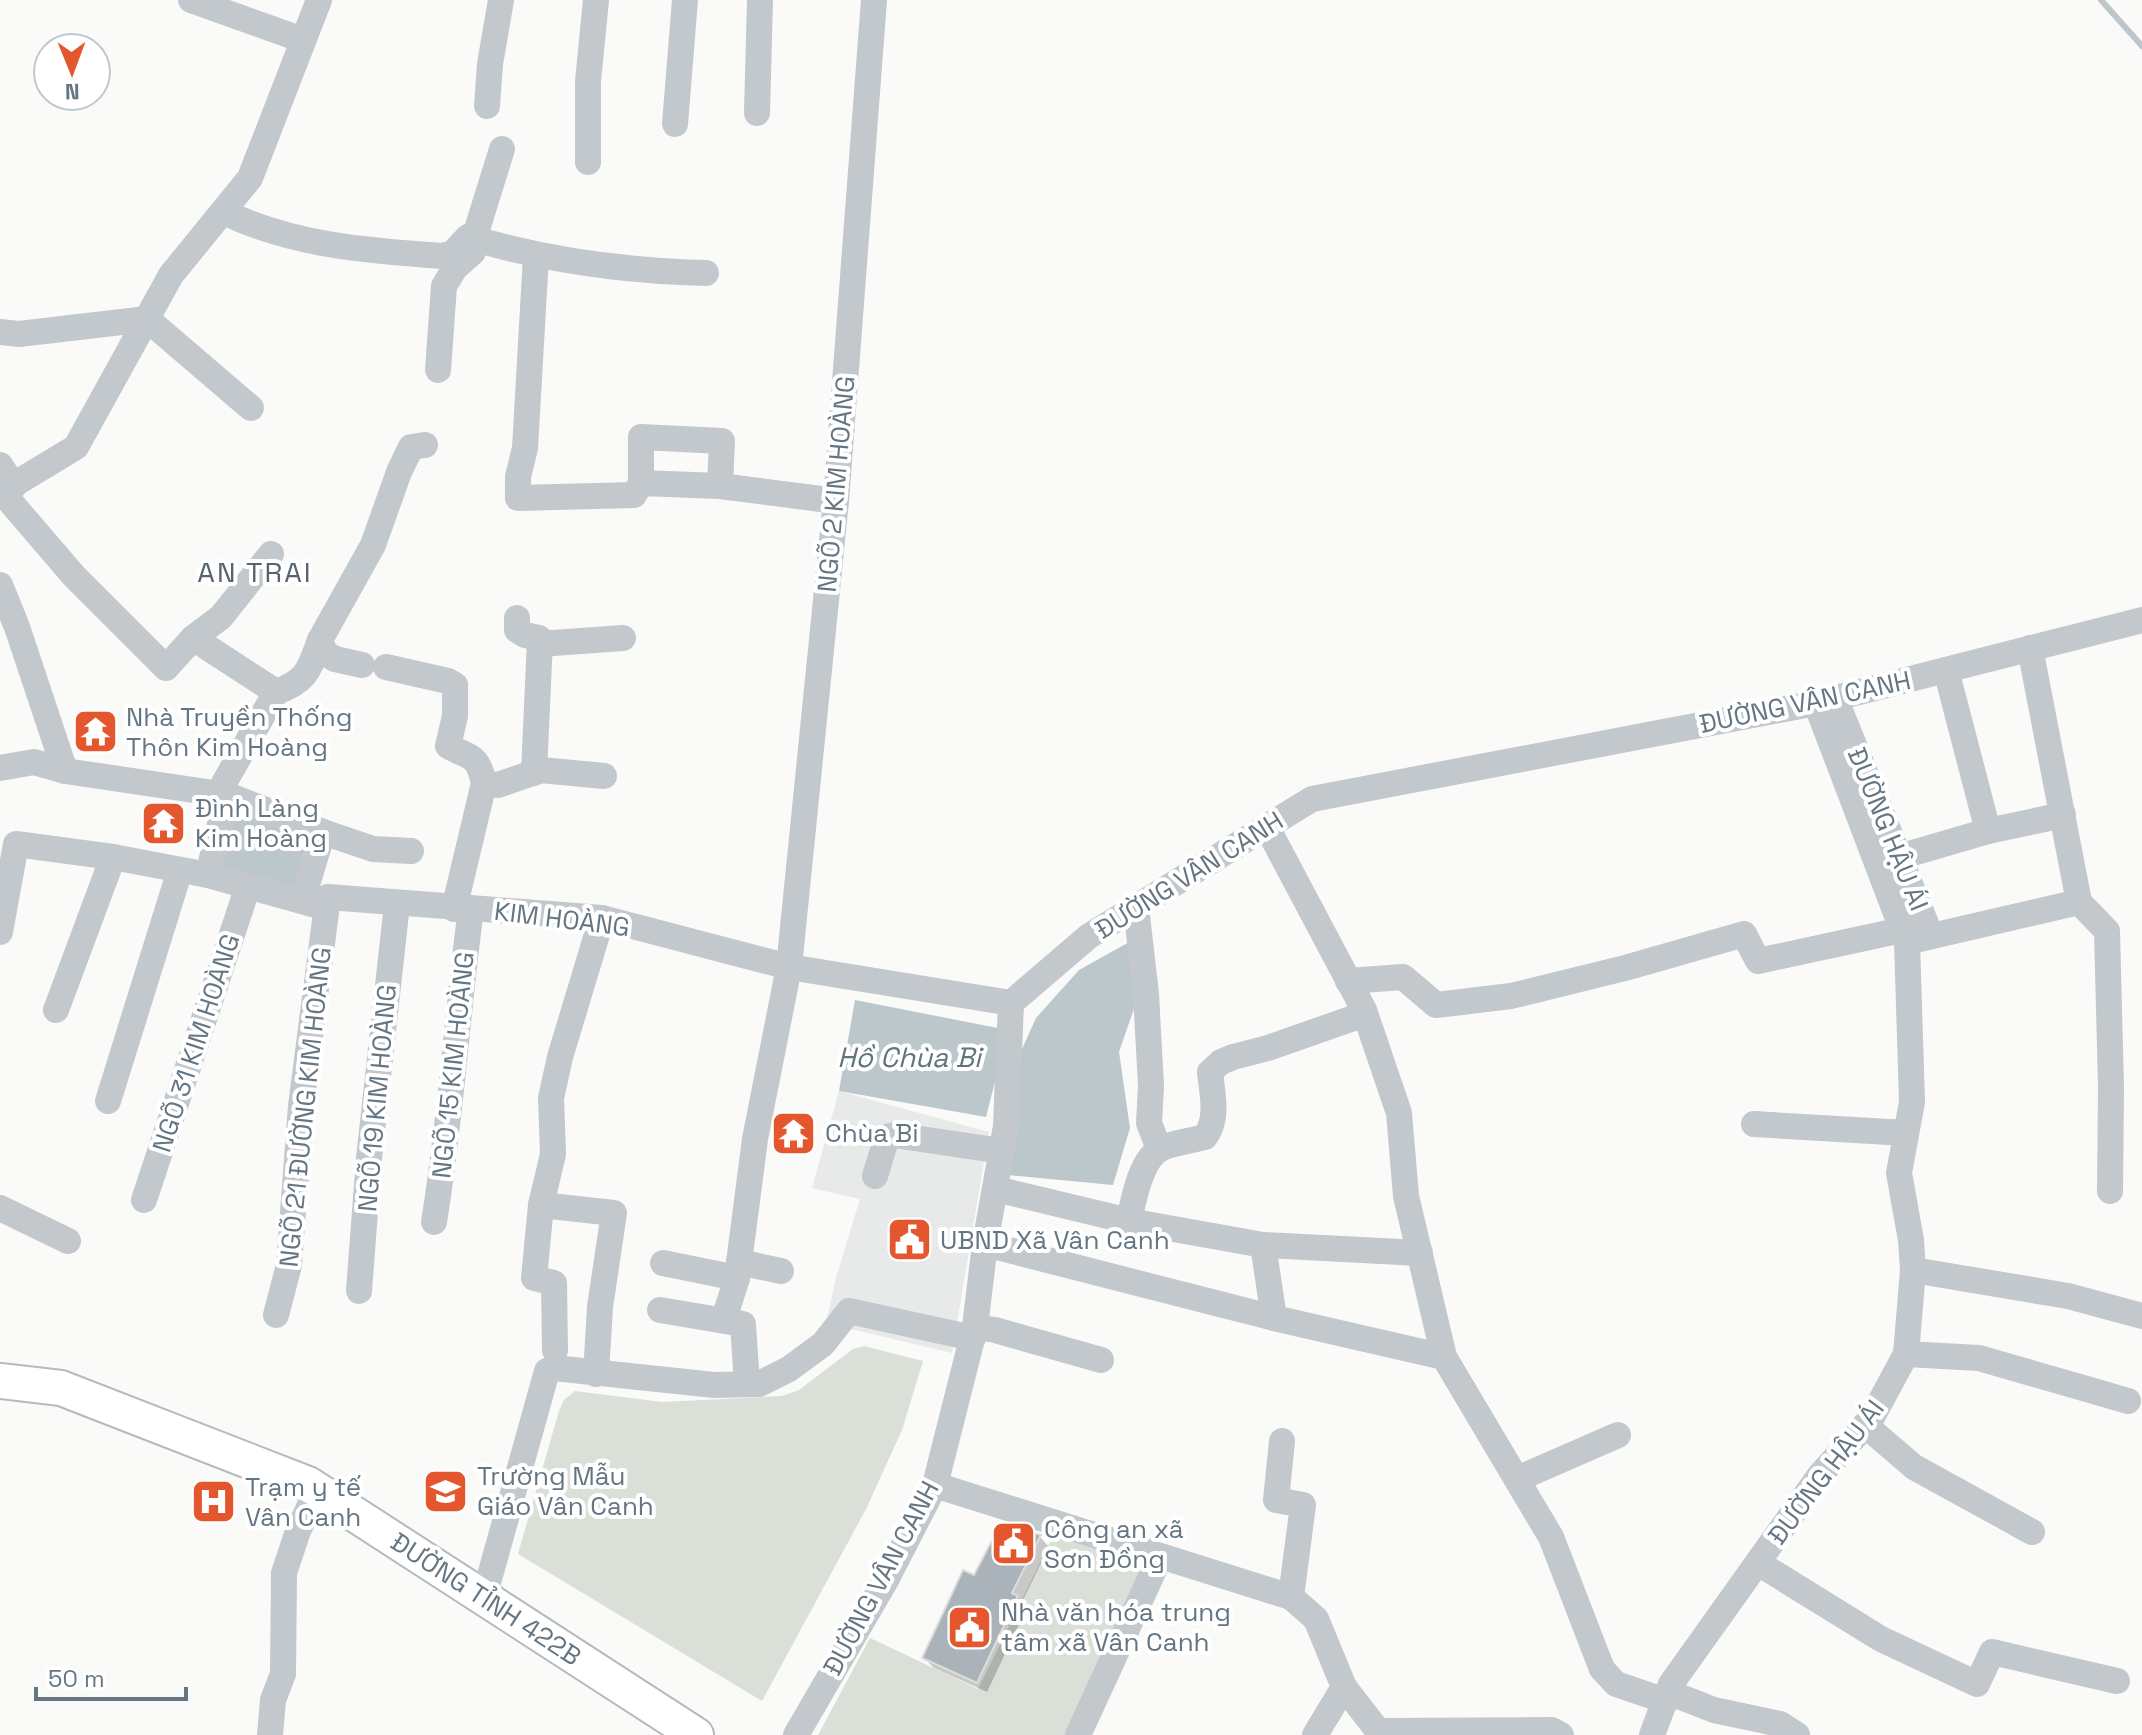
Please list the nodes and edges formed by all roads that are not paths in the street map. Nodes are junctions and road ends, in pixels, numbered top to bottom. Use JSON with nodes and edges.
{"nodes":[{"id":1,"x":191,"y":0,"type":"edge"},
{"id":2,"x":319,"y":0,"type":"edge"},
{"id":3,"x":501,"y":0,"type":"edge"},
{"id":4,"x":596,"y":0,"type":"edge"},
{"id":5,"x":685,"y":0,"type":"edge"},
{"id":6,"x":760,"y":0,"type":"edge"},
{"id":7,"x":874,"y":0,"type":"edge"},
{"id":8,"x":303,"y":40,"type":"junction"},
{"id":9,"x":487,"y":106,"type":"dead end"},
{"id":10,"x":757,"y":113,"type":"dead end"},
{"id":11,"x":675,"y":124,"type":"dead end"},
{"id":12,"x":502,"y":149,"type":"dead end"},
{"id":13,"x":588,"y":162,"type":"dead end"},
{"id":14,"x":224,"y":212,"type":"junction"},
{"id":15,"x":474,"y":239,"type":"junction"},
{"id":16,"x":536,"y":256,"type":"junction"},
{"id":17,"x":706,"y":273,"type":"dead end"},
{"id":18,"x":147,"y":319,"type":"junction"},
{"id":19,"x":0,"y":332,"type":"edge"},
{"id":20,"x":438,"y":370,"type":"dead end"},
{"id":21,"x":251,"y":408,"type":"dead end"},
{"id":22,"x":425,"y":445,"type":"dead end"},
{"id":23,"x":641,"y":483,"type":"junction"},
{"id":24,"x":4,"y":484,"type":"edge"},
{"id":25,"x":720,"y":486,"type":"junction"},
{"id":26,"x":836,"y":501,"type":"junction"},
{"id":27,"x":271,"y":554,"type":"dead end"},
{"id":28,"x":0,"y":585,"type":"edge"},
{"id":29,"x":517,"y":618,"type":"dead end"},
{"id":30,"x":2142,"y":620,"type":"edge"},
{"id":31,"x":9,"y":630,"type":"edge"},
{"id":32,"x":193,"y":638,"type":"junction"},
{"id":33,"x":623,"y":638,"type":"dead end"},
{"id":34,"x":320,"y":640,"type":"junction"},
{"id":35,"x":539,"y":644,"type":"junction"},
{"id":36,"x":2030,"y":648,"type":"junction"},
{"id":37,"x":1946,"y":670,"type":"junction"},
{"id":38,"x":276,"y":692,"type":"junction"},
{"id":39,"x":1826,"y":701,"type":"junction"},
{"id":40,"x":0,"y":768,"type":"edge"},
{"id":41,"x":65,"y":771,"type":"junction"},
{"id":42,"x":534,"y":773,"type":"junction"},
{"id":43,"x":604,"y":776,"type":"dead end"},
{"id":44,"x":484,"y":783,"type":"junction"},
{"id":45,"x":227,"y":795,"type":"junction"},
{"id":46,"x":2063,"y":815,"type":"junction"},
{"id":47,"x":1267,"y":827,"type":"junction"},
{"id":48,"x":1988,"y":831,"type":"junction"},
{"id":49,"x":323,"y":832,"type":"junction"},
{"id":50,"x":411,"y":851,"type":"dead end"},
{"id":51,"x":113,"y":857,"type":"junction"},
{"id":52,"x":1899,"y":857,"type":"junction"},
{"id":53,"x":6,"y":866,"type":"edge"},
{"id":54,"x":180,"y":870,"type":"junction"},
{"id":55,"x":208,"y":875,"type":"junction"},
{"id":56,"x":248,"y":886,"type":"junction"},
{"id":57,"x":328,"y":897,"type":"junction"},
{"id":58,"x":302,"y":901,"type":"junction"},
{"id":59,"x":2079,"y":902,"type":"junction"},
{"id":60,"x":397,"y":904,"type":"junction"},
{"id":61,"x":1136,"y":907,"type":"junction"},
{"id":62,"x":463,"y":909,"type":"junction"},
{"id":63,"x":602,"y":918,"type":"junction"},
{"id":64,"x":0,"y":932,"type":"edge"},
{"id":65,"x":1913,"y":936,"type":"junction"},
{"id":66,"x":789,"y":967,"type":"junction"},
{"id":67,"x":1348,"y":981,"type":"junction"},
{"id":68,"x":1011,"y":1003,"type":"junction"},
{"id":69,"x":56,"y":1010,"type":"dead end"},
{"id":70,"x":1365,"y":1014,"type":"junction"},
{"id":71,"x":108,"y":1101,"type":"dead end"},
{"id":72,"x":1754,"y":1124,"type":"dead end"},
{"id":73,"x":1906,"y":1133,"type":"junction"},
{"id":74,"x":1159,"y":1149,"type":"junction"},
{"id":75,"x":1002,"y":1151,"type":"junction"},
{"id":76,"x":875,"y":1176,"type":"dead end"},
{"id":77,"x":996,"y":1189,"type":"junction"},
{"id":78,"x":2110,"y":1191,"type":"dead end"},
{"id":79,"x":144,"y":1200,"type":"dead end"},
{"id":80,"x":541,"y":1205,"type":"junction"},
{"id":81,"x":0,"y":1208,"type":"edge"},
{"id":82,"x":1129,"y":1221,"type":"junction"},
{"id":83,"x":434,"y":1222,"type":"dead end"},
{"id":84,"x":68,"y":1241,"type":"dead end"},
{"id":85,"x":985,"y":1244,"type":"junction"},
{"id":86,"x":1263,"y":1245,"type":"junction"},
{"id":87,"x":1420,"y":1253,"type":"junction"},
{"id":88,"x":663,"y":1263,"type":"dead end"},
{"id":89,"x":738,"y":1270,"type":"junction"},
{"id":90,"x":1913,"y":1270,"type":"junction"},
{"id":91,"x":781,"y":1271,"type":"dead end"},
{"id":92,"x":359,"y":1291,"type":"dead end"},
{"id":93,"x":660,"y":1310,"type":"dead end"},
{"id":94,"x":276,"y":1315,"type":"dead end"},
{"id":95,"x":2142,"y":1316,"type":"edge"},
{"id":96,"x":1274,"y":1318,"type":"junction"},
{"id":97,"x":724,"y":1319,"type":"junction"},
{"id":98,"x":974,"y":1333,"type":"junction"},
{"id":99,"x":1906,"y":1354,"type":"junction"},
{"id":100,"x":1444,"y":1357,"type":"junction"},
{"id":101,"x":555,"y":1359,"type":"junction"},
{"id":102,"x":1101,"y":1360,"type":"dead end"},
{"id":103,"x":596,"y":1374,"type":"junction"},
{"id":104,"x":0,"y":1381,"type":"edge"},
{"id":105,"x":747,"y":1384,"type":"junction"},
{"id":106,"x":2128,"y":1401,"type":"dead end"},
{"id":107,"x":1865,"y":1425,"type":"junction"},
{"id":108,"x":1618,"y":1435,"type":"dead end"},
{"id":109,"x":1282,"y":1441,"type":"dead end"},
{"id":110,"x":1517,"y":1479,"type":"junction"},
{"id":111,"x":935,"y":1485,"type":"junction"},
{"id":112,"x":317,"y":1490,"type":"junction"},
{"id":113,"x":2032,"y":1532,"type":"dead end"},
{"id":114,"x":1160,"y":1557,"type":"junction"},
{"id":115,"x":1758,"y":1563,"type":"junction"},
{"id":116,"x":484,"y":1597,"type":"junction"},
{"id":117,"x":1291,"y":1597,"type":"junction"},
{"id":118,"x":2117,"y":1681,"type":"dead end"},
{"id":119,"x":1344,"y":1687,"type":"junction"},
{"id":120,"x":1667,"y":1697,"type":"junction"},
{"id":121,"x":1378,"y":1733,"type":"edge"},
{"id":122,"x":270,"y":1735,"type":"edge"},
{"id":123,"x":696,"y":1735,"type":"edge"},
{"id":124,"x":796,"y":1735,"type":"edge"},
{"id":125,"x":1078,"y":1735,"type":"edge"},
{"id":126,"x":1315,"y":1735,"type":"edge"},
{"id":127,"x":1561,"y":1735,"type":"edge"},
{"id":128,"x":1652,"y":1735,"type":"edge"},
{"id":129,"x":1797,"y":1735,"type":"edge"}],
"edges":[{"from":1,"to":8,"type":"street"},
{"from":2,"to":8,"type":"street"},
{"from":3,"to":9,"type":"street"},
{"from":4,"to":13,"type":"street"},
{"from":5,"to":11,"type":"street"},
{"from":6,"to":10,"type":"street"},
{"from":7,"to":26,"type":"street","name":"NGÕ 2 KIM HOÀNG"},
{"from":8,"to":14,"type":"street"},
{"from":12,"to":15,"type":"street"},
{"from":14,"to":15,"type":"street"},
{"from":14,"to":18,"type":"street"},
{"from":15,"to":16,"type":"street"},
{"from":15,"to":20,"type":"street"},
{"from":16,"to":17,"type":"street"},
{"from":16,"to":23,"type":"street"},
{"from":18,"to":19,"type":"street"},
{"from":18,"to":21,"type":"street"},
{"from":18,"to":24,"type":"street"},
{"from":22,"to":34,"type":"street"},
{"from":23,"to":25,"type":"street"},
{"from":23,"to":25,"type":"street"},
{"from":24,"to":32,"type":"street"},
{"from":25,"to":26,"type":"street"},
{"from":26,"to":66,"type":"street","name":"NGÕ 2 KIM HOÀNG"},
{"from":27,"to":32,"type":"street"},
{"from":28,"to":31,"type":"street"},
{"from":29,"to":35,"type":"street"},
{"from":30,"to":36,"type":"street","name":"ĐƯỜNG VÂN CANH"},
{"from":31,"to":41,"type":"street"},
{"from":32,"to":38,"type":"street"},
{"from":33,"to":35,"type":"street"},
{"from":34,"to":38,"type":"street"},
{"from":34,"to":44,"type":"street"},
{"from":35,"to":42,"type":"street"},
{"from":36,"to":37,"type":"street","name":"ĐƯỜNG VÂN CANH"},
{"from":36,"to":46,"type":"street"},
{"from":37,"to":39,"type":"street","name":"ĐƯỜNG VÂN CANH"},
{"from":37,"to":48,"type":"street"},
{"from":38,"to":45,"type":"street"},
{"from":39,"to":47,"type":"street","name":"ĐƯỜNG VÂN CANH"},
{"from":39,"to":52,"type":"street","name":"ĐƯỜNG HẬU ÁI"},
{"from":39,"to":65,"type":"street","name":"ĐƯỜNG HẬU ÁI"},
{"from":40,"to":41,"type":"street"},
{"from":41,"to":45,"type":"street"},
{"from":42,"to":43,"type":"street"},
{"from":42,"to":44,"type":"street"},
{"from":44,"to":62,"type":"street","name":"NGÕ 15 KIM HOÀNG"},
{"from":45,"to":49,"type":"street"},
{"from":45,"to":55,"type":"street"},
{"from":46,"to":48,"type":"street"},
{"from":46,"to":59,"type":"street"},
{"from":47,"to":61,"type":"street","name":"ĐƯỜNG VÂN CANH"},
{"from":47,"to":67,"type":"street"},
{"from":48,"to":52,"type":"street"},
{"from":49,"to":50,"type":"street"},
{"from":49,"to":58,"type":"street"},
{"from":51,"to":53,"type":"street","name":"KIM HOÀNG"},
{"from":51,"to":54,"type":"street","name":"KIM HOÀNG"},
{"from":51,"to":69,"type":"street"},
{"from":52,"to":65,"type":"street","name":"ĐƯỜNG HẬU ÁI"},
{"from":53,"to":64,"type":"street"},
{"from":54,"to":55,"type":"street","name":"KIM HOÀNG"},
{"from":54,"to":71,"type":"street"},
{"from":55,"to":56,"type":"street","name":"KIM HOÀNG"},
{"from":56,"to":58,"type":"street","name":"KIM HOÀNG"},
{"from":56,"to":79,"type":"street","name":"NGÕ 31 KIM HOÀNG"},
{"from":57,"to":58,"type":"street","name":"KIM HOÀNG"},
{"from":57,"to":60,"type":"street","name":"KIM HOÀNG"},
{"from":57,"to":94,"type":"street","name":"NGÕ 21 ĐƯỜNG KIM HOÀNG"},
{"from":59,"to":65,"type":"street"},
{"from":59,"to":78,"type":"street"},
{"from":60,"to":62,"type":"street","name":"KIM HOÀNG"},
{"from":60,"to":92,"type":"street","name":"NGÕ 19 KIM HOÀNG"},
{"from":61,"to":68,"type":"street","name":"ĐƯỜNG VÂN CANH"},
{"from":61,"to":74,"type":"street"},
{"from":62,"to":63,"type":"street","name":"KIM HOÀNG"},
{"from":62,"to":83,"type":"street","name":"NGÕ 15 KIM HOÀNG"},
{"from":63,"to":66,"type":"street","name":"KIM HOÀNG"},
{"from":63,"to":80,"type":"street"},
{"from":65,"to":67,"type":"street"},
{"from":65,"to":73,"type":"street","name":"ĐƯỜNG HẬU ÁI"},
{"from":66,"to":68,"type":"street","name":"KIM HOÀNG"},
{"from":66,"to":89,"type":"street","name":"NGÕ 2 KIM HOÀNG"},
{"from":67,"to":70,"type":"street"},
{"from":68,"to":75,"type":"street","name":"ĐƯỜNG VÂN CANH"},
{"from":70,"to":74,"type":"street"},
{"from":70,"to":87,"type":"street"},
{"from":72,"to":73,"type":"street"},
{"from":73,"to":90,"type":"street","name":"ĐƯỜNG HẬU ÁI"},
{"from":74,"to":82,"type":"street"},
{"from":75,"to":76,"type":"street"},
{"from":75,"to":77,"type":"street","name":"ĐƯỜNG VÂN CANH"},
{"from":77,"to":82,"type":"street"},
{"from":77,"to":85,"type":"street","name":"ĐƯỜNG VÂN CANH"},
{"from":80,"to":101,"type":"street"},
{"from":80,"to":103,"type":"street"},
{"from":81,"to":84,"type":"street"},
{"from":82,"to":86,"type":"street"},
{"from":85,"to":96,"type":"street"},
{"from":85,"to":98,"type":"street","name":"ĐƯỜNG VÂN CANH"},
{"from":86,"to":87,"type":"street"},
{"from":86,"to":96,"type":"street"},
{"from":87,"to":100,"type":"street"},
{"from":88,"to":89,"type":"street"},
{"from":89,"to":91,"type":"street"},
{"from":89,"to":97,"type":"street","name":"NGÕ 2 KIM HOÀNG"},
{"from":90,"to":95,"type":"street"},
{"from":90,"to":99,"type":"street","name":"ĐƯỜNG HẬU ÁI"},
{"from":93,"to":97,"type":"street"},
{"from":96,"to":100,"type":"street"},
{"from":97,"to":105,"type":"street"},
{"from":98,"to":102,"type":"street"},
{"from":98,"to":105,"type":"street"},
{"from":98,"to":111,"type":"street","name":"ĐƯỜNG VÂN CANH"},
{"from":99,"to":106,"type":"street"},
{"from":99,"to":107,"type":"street","name":"ĐƯỜNG HẬU ÁI"},
{"from":100,"to":110,"type":"street"},
{"from":101,"to":103,"type":"street"},
{"from":101,"to":116,"type":"street"},
{"from":103,"to":105,"type":"street"},
{"from":104,"to":112,"type":"main road","name":"ĐƯỜNG TỈNH 422B"},
{"from":107,"to":113,"type":"street"},
{"from":107,"to":115,"type":"street","name":"ĐƯỜNG HẬU ÁI"},
{"from":108,"to":110,"type":"street"},
{"from":109,"to":117,"type":"street"},
{"from":110,"to":120,"type":"street"},
{"from":111,"to":114,"type":"street"},
{"from":111,"to":124,"type":"street","name":"ĐƯỜNG VÂN CANH"},
{"from":112,"to":116,"type":"main road","name":"ĐƯỜNG TỈNH 422B"},
{"from":112,"to":122,"type":"street"},
{"from":114,"to":117,"type":"street"},
{"from":114,"to":125,"type":"street"},
{"from":115,"to":118,"type":"street"},
{"from":115,"to":120,"type":"street","name":"ĐƯỜNG HẬU ÁI"},
{"from":116,"to":123,"type":"main road","name":"ĐƯỜNG TỈNH 422B"},
{"from":117,"to":119,"type":"street"},
{"from":119,"to":121,"type":"street"},
{"from":119,"to":126,"type":"street"},
{"from":120,"to":128,"type":"street","name":"ĐƯỜNG HẬU ÁI"},
{"from":120,"to":129,"type":"street"},
{"from":121,"to":127,"type":"street"}]}
